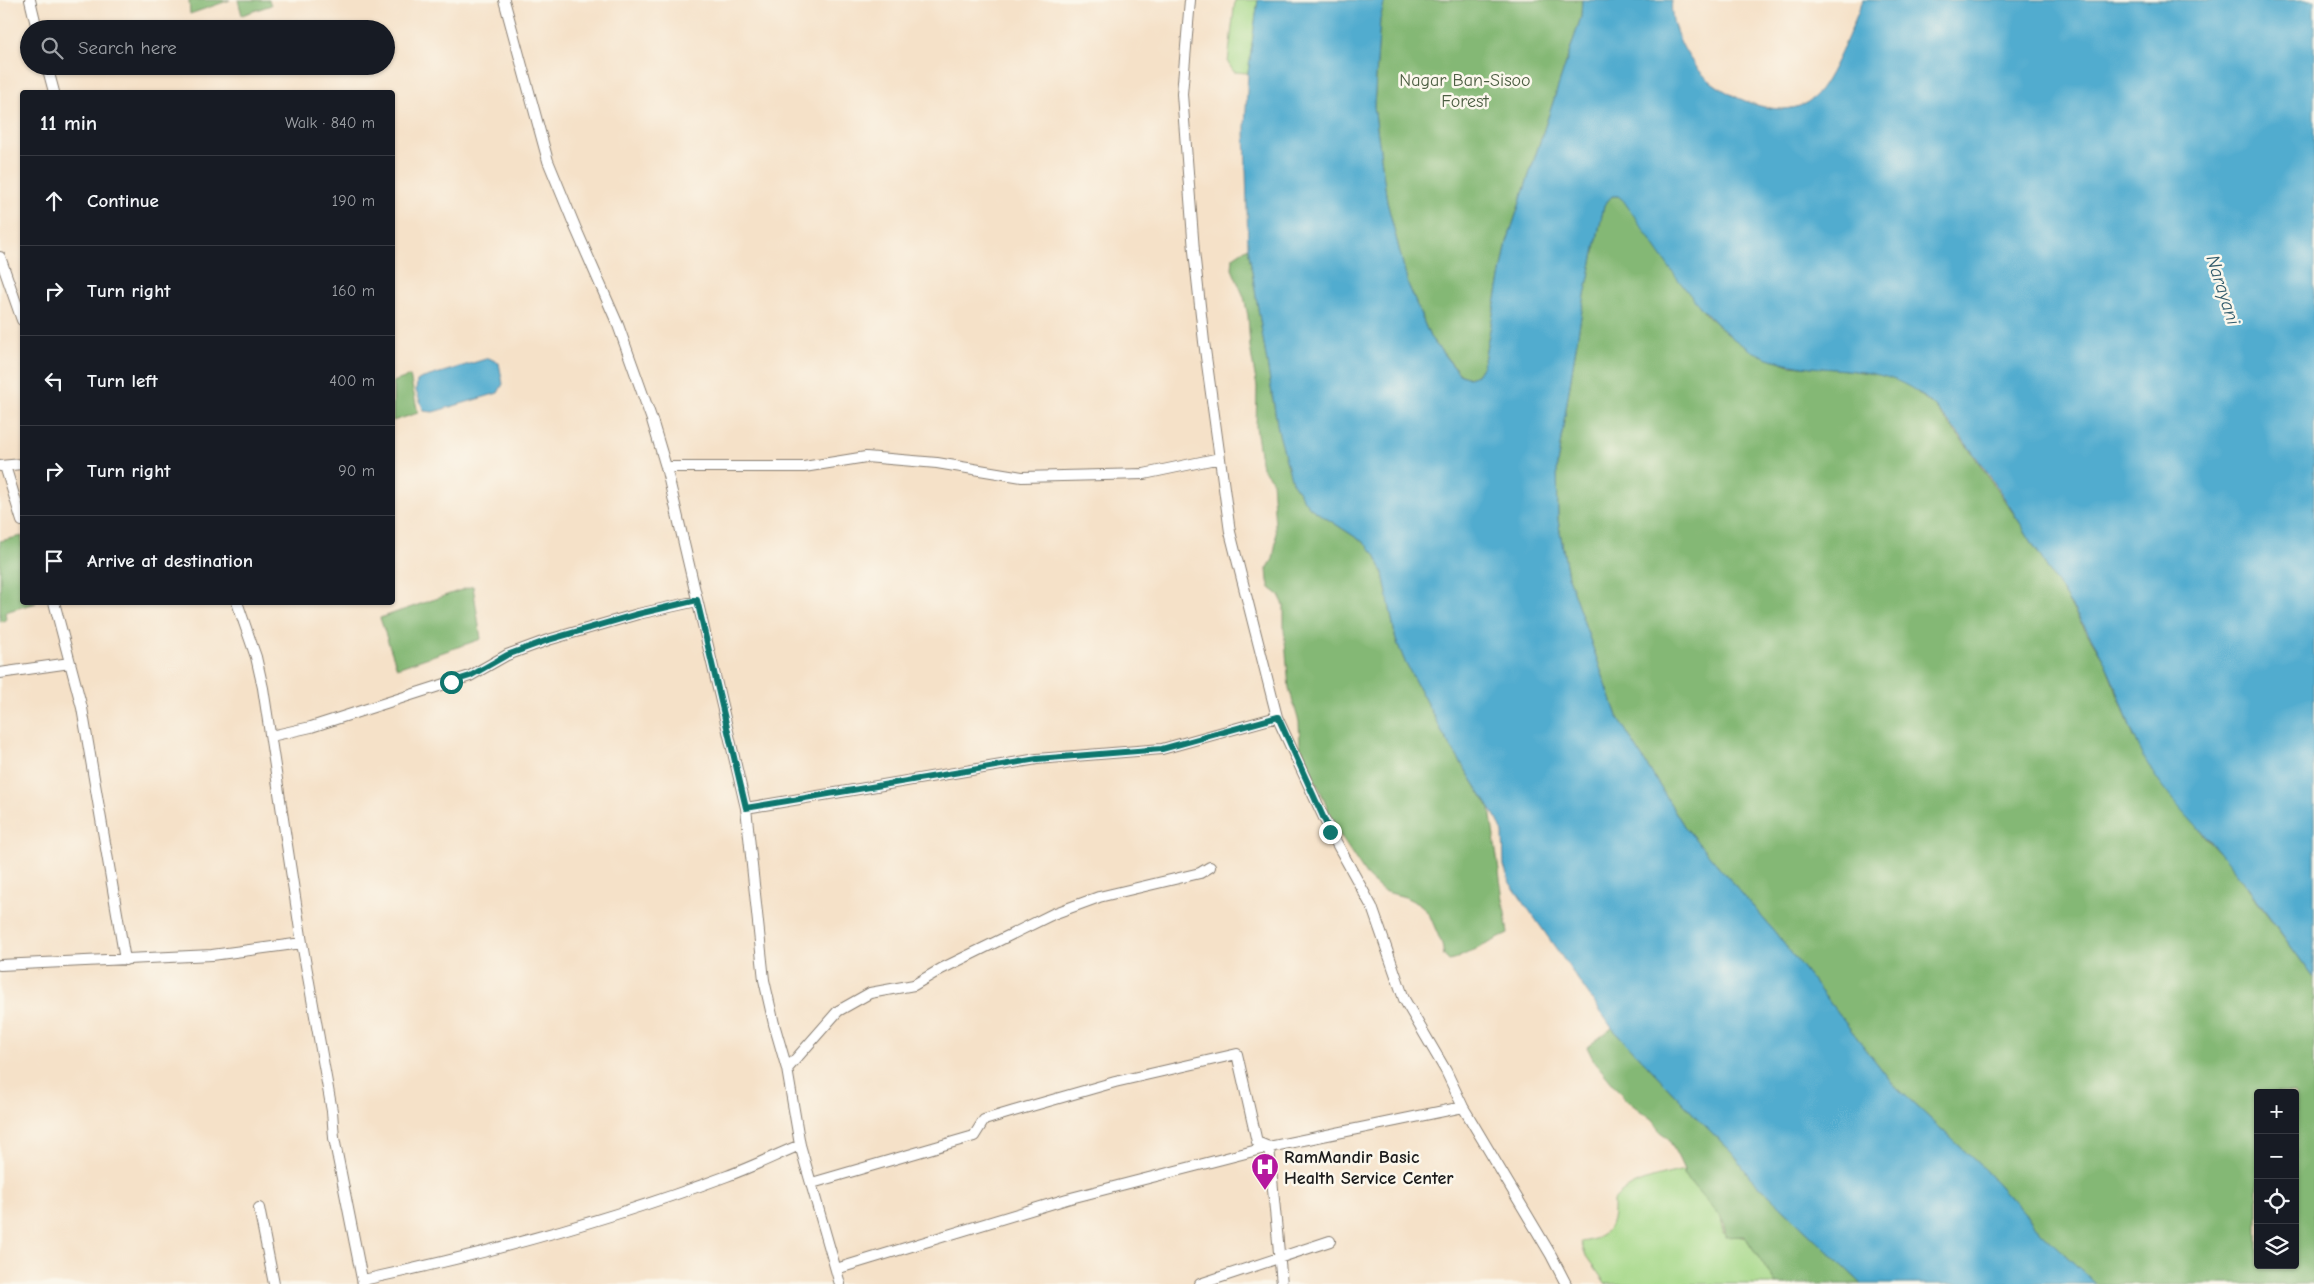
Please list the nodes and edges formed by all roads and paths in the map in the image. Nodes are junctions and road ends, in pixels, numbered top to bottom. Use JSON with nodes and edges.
{"nodes":[{"id":1,"x":30,"y":0,"type":"edge"},
{"id":2,"x":504,"y":0,"type":"edge"},
{"id":3,"x":1190,"y":0,"type":"edge"},
{"id":4,"x":35,"y":20,"type":"edge"},
{"id":5,"x":49,"y":75,"type":"edge"},
{"id":6,"x":53,"y":90,"type":"edge"},
{"id":7,"x":0,"y":257,"type":"edge"},
{"id":8,"x":20,"y":314,"type":"edge"},
{"id":9,"x":1220,"y":458,"type":"junction"},
{"id":10,"x":20,"y":464,"type":"edge"},
{"id":11,"x":2,"y":466,"type":"edge"},
{"id":12,"x":666,"y":467,"type":"junction"},
{"id":13,"x":20,"y":516,"type":"edge"},
{"id":14,"x":697,"y":600,"type":"junction"},
{"id":15,"x":55,"y":605,"type":"edge"},
{"id":16,"x":238,"y":605,"type":"edge"},
{"id":17,"x":70,"y":663,"type":"junction"},
{"id":18,"x":0,"y":673,"type":"edge"},
{"id":19,"x":1278,"y":717,"type":"junction"},
{"id":20,"x":272,"y":736,"type":"junction"},
{"id":21,"x":746,"y":808,"type":"junction"},
{"id":22,"x":1210,"y":866,"type":"dead end"},
{"id":23,"x":302,"y":943,"type":"junction"},
{"id":24,"x":125,"y":960,"type":"junction"},
{"id":25,"x":0,"y":965,"type":"edge"},
{"id":26,"x":787,"y":1069,"type":"junction"},
{"id":27,"x":1464,"y":1108,"type":"junction"},
{"id":28,"x":800,"y":1144,"type":"junction"},
{"id":29,"x":1269,"y":1147,"type":"junction"},
{"id":30,"x":812,"y":1183,"type":"junction"},
{"id":31,"x":259,"y":1208,"type":"dead end"},
{"id":32,"x":1330,"y":1241,"type":"dead end"},
{"id":33,"x":1280,"y":1258,"type":"junction"},
{"id":34,"x":836,"y":1269,"type":"junction"},
{"id":35,"x":363,"y":1282,"type":"edge"},
{"id":36,"x":274,"y":1284,"type":"edge"},
{"id":37,"x":840,"y":1284,"type":"edge"},
{"id":38,"x":1200,"y":1284,"type":"edge"},
{"id":39,"x":1282,"y":1284,"type":"edge"},
{"id":40,"x":1566,"y":1284,"type":"edge"}],
"edges":[{"from":1,"to":4,"type":"street"},
{"from":2,"to":12,"type":"street"},
{"from":3,"to":9,"type":"street"},
{"from":5,"to":6,"type":"street"},
{"from":7,"to":8,"type":"street"},
{"from":9,"to":12,"type":"street"},
{"from":9,"to":19,"type":"street"},
{"from":10,"to":11,"type":"street"},
{"from":11,"to":13,"type":"street"},
{"from":12,"to":14,"type":"street"},
{"from":14,"to":20,"type":"street"},
{"from":14,"to":21,"type":"street"},
{"from":15,"to":17,"type":"street"},
{"from":16,"to":20,"type":"street"},
{"from":17,"to":18,"type":"street"},
{"from":17,"to":24,"type":"street"},
{"from":19,"to":21,"type":"street"},
{"from":19,"to":27,"type":"street"},
{"from":20,"to":23,"type":"street"},
{"from":21,"to":26,"type":"street"},
{"from":22,"to":26,"type":"street"},
{"from":23,"to":24,"type":"street"},
{"from":23,"to":35,"type":"street"},
{"from":24,"to":25,"type":"street"},
{"from":26,"to":28,"type":"street"},
{"from":27,"to":29,"type":"street"},
{"from":27,"to":40,"type":"street"},
{"from":28,"to":30,"type":"street"},
{"from":28,"to":35,"type":"street"},
{"from":29,"to":30,"type":"street"},
{"from":29,"to":33,"type":"street"},
{"from":29,"to":34,"type":"street"},
{"from":30,"to":34,"type":"street"},
{"from":31,"to":36,"type":"street"},
{"from":32,"to":33,"type":"street"},
{"from":33,"to":38,"type":"street"},
{"from":33,"to":39,"type":"street"},
{"from":34,"to":37,"type":"street"}]}
